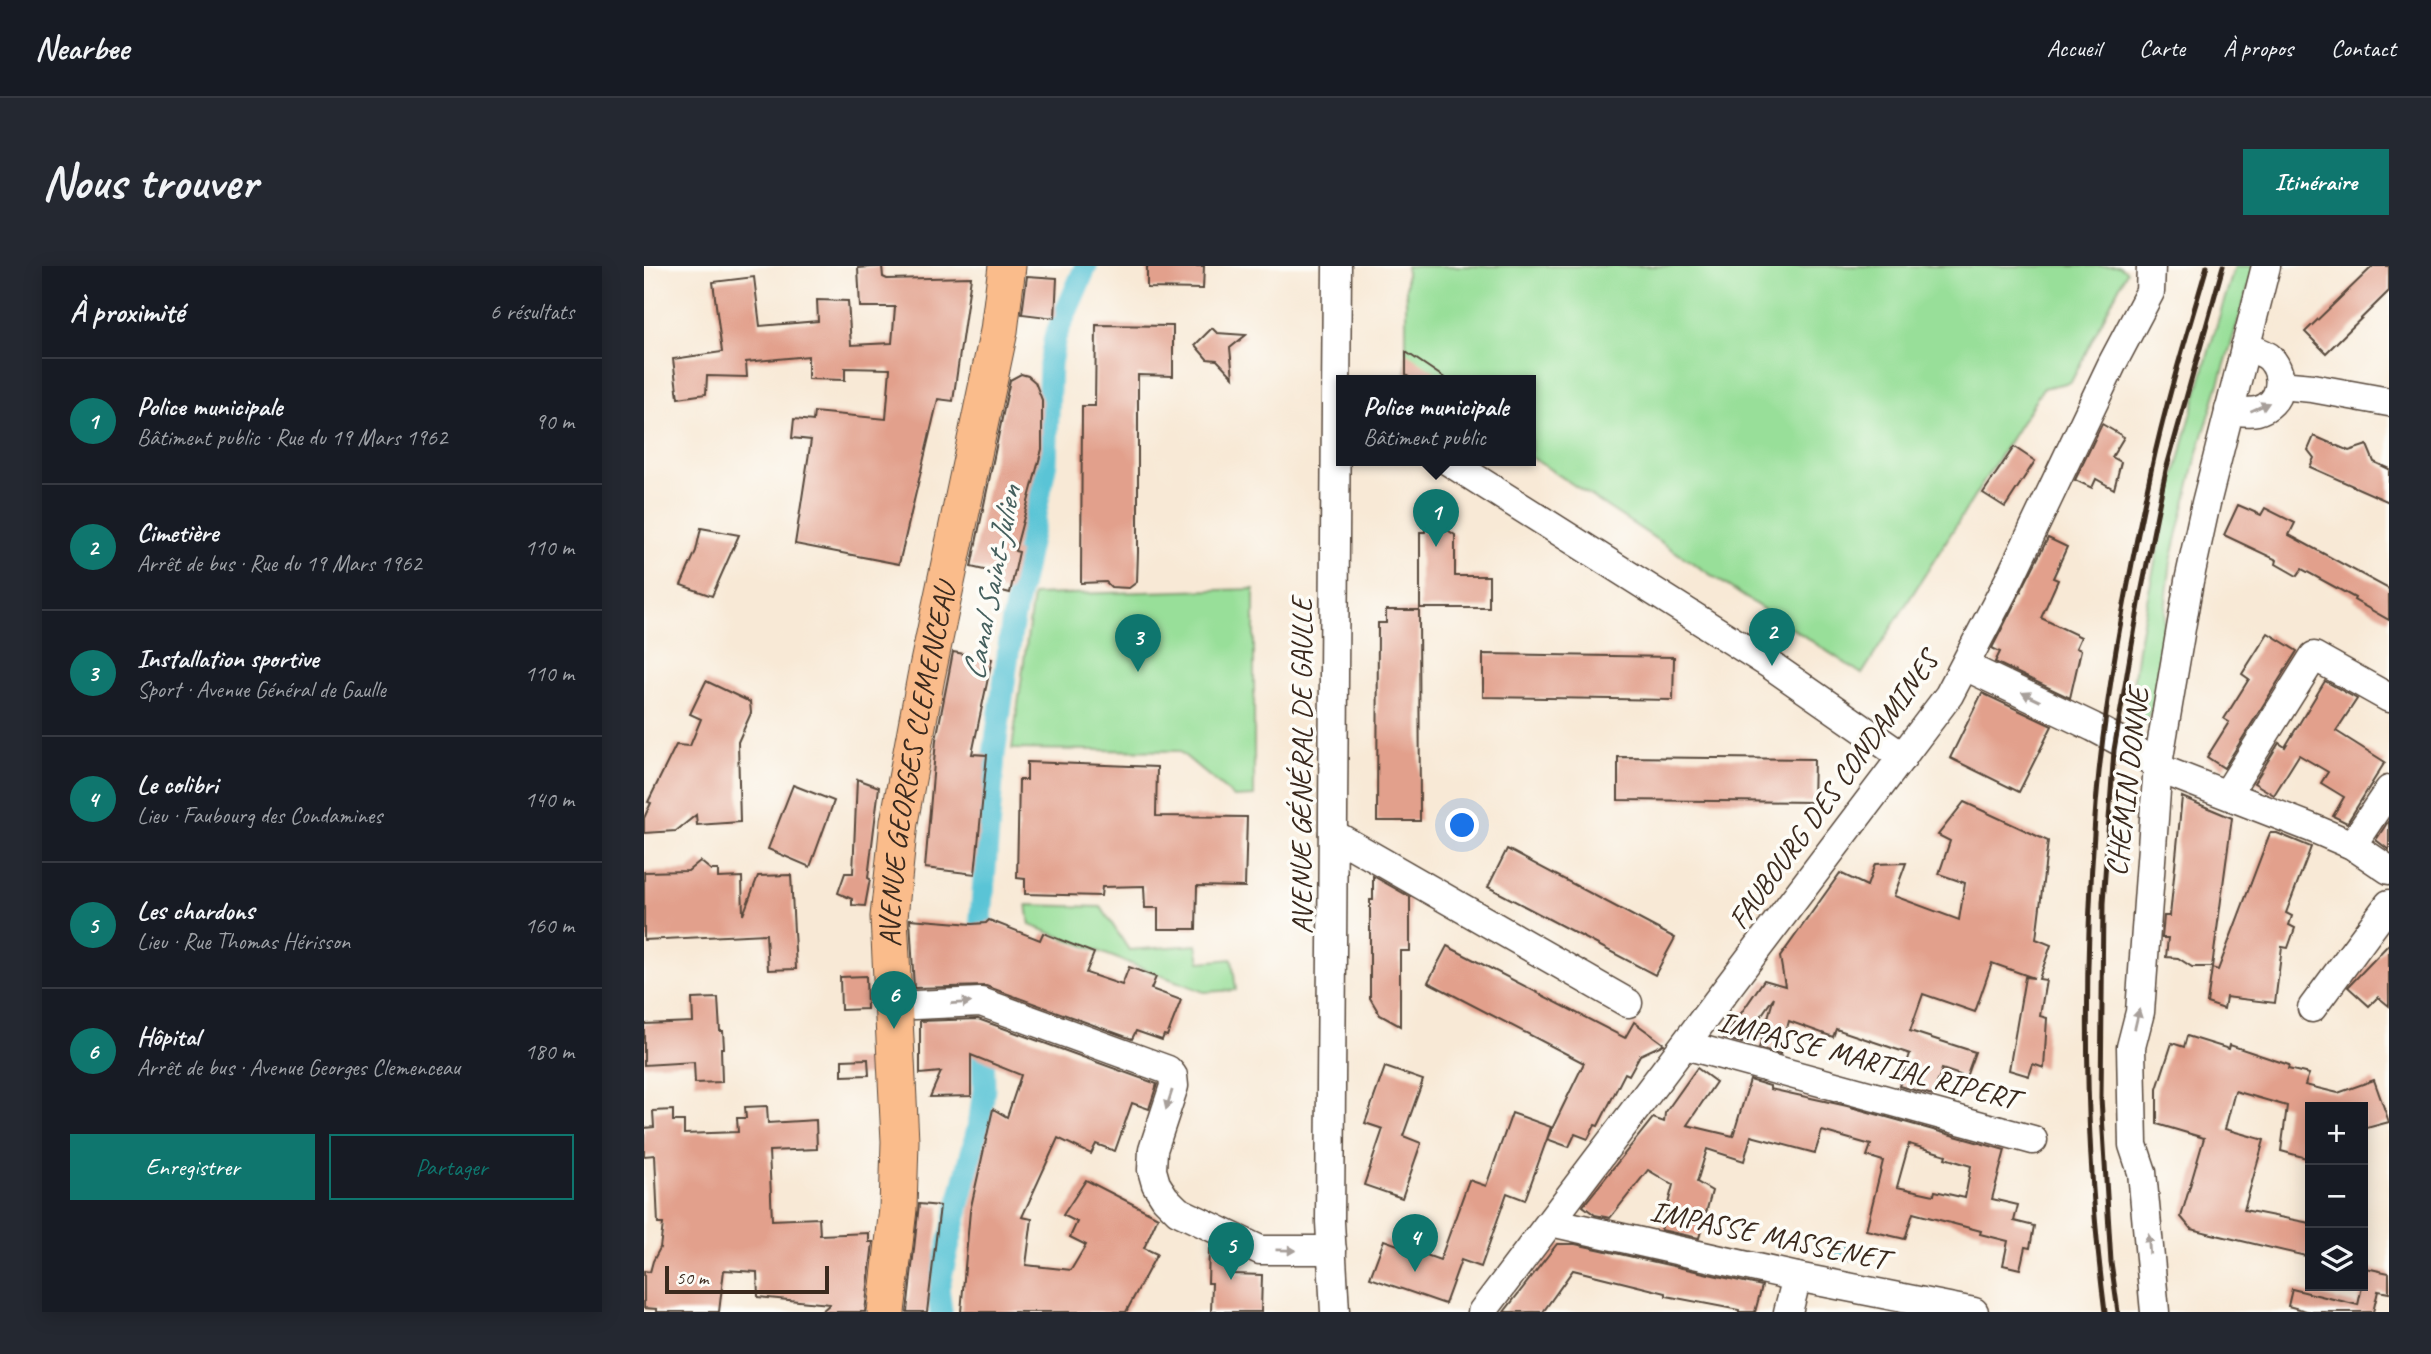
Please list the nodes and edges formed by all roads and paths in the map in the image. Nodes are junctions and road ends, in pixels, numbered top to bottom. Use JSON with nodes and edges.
{"nodes":[{"id":1,"x":1007,"y":266,"type":"edge"},
{"id":2,"x":1337,"y":266,"type":"edge"},
{"id":3,"x":2161,"y":266,"type":"edge"},
{"id":4,"x":2266,"y":266,"type":"edge"},
{"id":5,"x":2150,"y":279,"type":"edge"},
{"id":6,"x":2245,"y":347,"type":"junction"},
{"id":7,"x":1338,"y":375,"type":"edge"},
{"id":8,"x":2280,"y":385,"type":"junction"},
{"id":9,"x":2389,"y":402,"type":"edge"},
{"id":10,"x":2230,"y":410,"type":"junction"},
{"id":11,"x":1337,"y":466,"type":"edge"},
{"id":12,"x":1456,"y":466,"type":"edge"},
{"id":13,"x":1965,"y":666,"type":"junction"},
{"id":14,"x":2389,"y":698,"type":"edge"},
{"id":15,"x":1903,"y":757,"type":"junction"},
{"id":16,"x":2158,"y":765,"type":"junction"},
{"id":17,"x":2389,"y":790,"type":"edge"},
{"id":18,"x":2227,"y":794,"type":"junction"},
{"id":19,"x":1333,"y":834,"type":"junction"},
{"id":20,"x":2351,"y":845,"type":"junction"},
{"id":21,"x":2389,"y":870,"type":"edge"},
{"id":22,"x":2389,"y":904,"type":"edge"},
{"id":23,"x":1628,"y":1003,"type":"dead end"},
{"id":24,"x":893,"y":1006,"type":"junction"},
{"id":25,"x":2312,"y":1008,"type":"dead end"},
{"id":26,"x":1685,"y":1045,"type":"junction"},
{"id":27,"x":2033,"y":1140,"type":"dead end"},
{"id":28,"x":1551,"y":1222,"type":"junction"},
{"id":29,"x":1332,"y":1258,"type":"junction"},
{"id":30,"x":1797,"y":1276,"type":"junction"},
{"id":31,"x":1481,"y":1310,"type":"edge"},
{"id":32,"x":886,"y":1312,"type":"edge"},
{"id":33,"x":1335,"y":1312,"type":"edge"},
{"id":34,"x":1352,"y":1312,"type":"edge"},
{"id":35,"x":1788,"y":1312,"type":"edge"},
{"id":36,"x":1974,"y":1312,"type":"edge"},
{"id":37,"x":2155,"y":1312,"type":"edge"}],
"edges":[{"from":1,"to":24,"type":"main road","name":"AVENUE GEORGES CLEMENCEAU"},
{"from":2,"to":7,"type":"street","name":"AVENUE GÉNÉRAL DE GAULLE"},
{"from":3,"to":5,"type":"street","name":"FAUBOURG DES CONDAMINES"},
{"from":4,"to":6,"type":"street","name":"CHEMIN DONNE"},
{"from":5,"to":13,"type":"street","name":"FAUBOURG DES CONDAMINES"},
{"from":6,"to":8,"type":"street"},
{"from":6,"to":10,"type":"street","name":"CHEMIN DONNE"},
{"from":8,"to":9,"type":"street"},
{"from":10,"to":8,"type":"street","one_way":true},
{"from":10,"to":16,"type":"street","name":"CHEMIN DONNE"},
{"from":11,"to":19,"type":"street","name":"AVENUE GÉNÉRAL DE GAULLE"},
{"from":12,"to":15,"type":"street"},
{"from":13,"to":15,"type":"street","name":"FAUBOURG DES CONDAMINES"},
{"from":16,"to":13,"type":"street","one_way":true},
{"from":14,"to":18,"type":"street"},
{"from":15,"to":26,"type":"street","name":"FAUBOURG DES CONDAMINES"},
{"from":16,"to":18,"type":"street"},
{"from":37,"to":16,"type":"street","name":"CHEMIN DONNE","one_way":true},
{"from":17,"to":20,"type":"street"},
{"from":18,"to":20,"type":"street"},
{"from":19,"to":23,"type":"street"},
{"from":19,"to":29,"type":"street","name":"AVENUE GÉNÉRAL DE GAULLE"},
{"from":20,"to":21,"type":"street"},
{"from":22,"to":25,"type":"street"},
{"from":24,"to":29,"type":"street","one_way":true},
{"from":24,"to":32,"type":"main road","name":"AVENUE GEORGES CLEMENCEAU"},
{"from":26,"to":27,"type":"street","name":"IMPASSE MARTIAL RIPERT"},
{"from":26,"to":28,"type":"street","name":"FAUBOURG DES CONDAMINES"},
{"from":28,"to":30,"type":"street","name":"IMPASSE MASSENET"},
{"from":28,"to":31,"type":"street","name":"FAUBOURG DES CONDAMINES"},
{"from":29,"to":33,"type":"street","name":"AVENUE GÉNÉRAL DE GAULLE"},
{"from":29,"to":34,"type":"street","name":"AVENUE GÉNÉRAL DE GAULLE"},
{"from":30,"to":35,"type":"street"},
{"from":30,"to":36,"type":"street","name":"IMPASSE MASSENET"}]}
